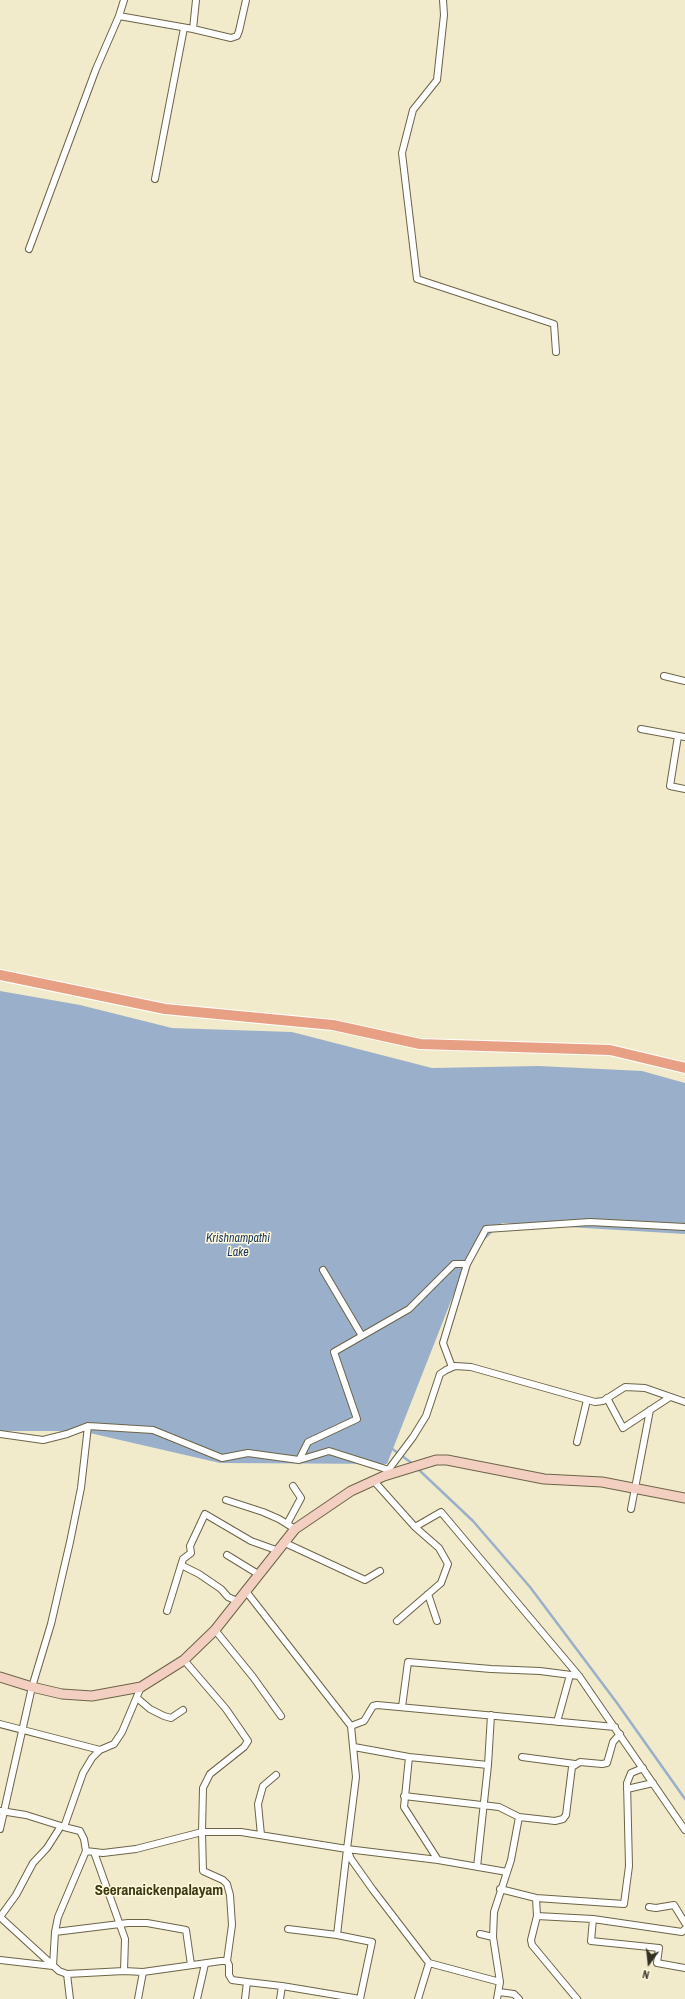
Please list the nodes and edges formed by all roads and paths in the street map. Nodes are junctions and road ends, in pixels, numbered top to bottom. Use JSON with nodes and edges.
{"nodes":[{"id":1,"x":124,"y":0,"type":"edge"},
{"id":2,"x":196,"y":0,"type":"edge"},
{"id":3,"x":246,"y":0,"type":"edge"},
{"id":4,"x":442,"y":0,"type":"edge"},
{"id":5,"x":119,"y":16,"type":"junction"},
{"id":6,"x":184,"y":28,"type":"junction"},
{"id":7,"x":193,"y":29,"type":"junction"},
{"id":8,"x":155,"y":179,"type":"dead end"},
{"id":9,"x":29,"y":249,"type":"dead end"},
{"id":10,"x":556,"y":352,"type":"dead end"},
{"id":11,"x":664,"y":676,"type":"dead end"},
{"id":12,"x":685,"y":681,"type":"edge"},
{"id":13,"x":641,"y":729,"type":"dead end"},
{"id":14,"x":682,"y":736,"type":"edge"},
{"id":15,"x":685,"y":789,"type":"edge"},
{"id":16,"x":0,"y":975,"type":"edge"},
{"id":17,"x":685,"y":1068,"type":"edge"},
{"id":18,"x":685,"y":1226,"type":"edge"},
{"id":19,"x":466,"y":1264,"type":"junction"},
{"id":20,"x":323,"y":1270,"type":"dead end"},
{"id":21,"x":362,"y":1336,"type":"junction"},
{"id":22,"x":452,"y":1368,"type":"junction"},
{"id":23,"x":670,"y":1397,"type":"junction"},
{"id":24,"x":607,"y":1398,"type":"junction"},
{"id":25,"x":587,"y":1400,"type":"junction"},
{"id":26,"x":685,"y":1402,"type":"edge"},
{"id":27,"x":650,"y":1410,"type":"junction"},
{"id":28,"x":88,"y":1426,"type":"junction"},
{"id":29,"x":0,"y":1434,"type":"edge"},
{"id":30,"x":577,"y":1442,"type":"dead end"},
{"id":31,"x":299,"y":1460,"type":"junction"},
{"id":32,"x":388,"y":1470,"type":"junction"},
{"id":33,"x":373,"y":1480,"type":"junction"},
{"id":34,"x":293,"y":1486,"type":"dead end"},
{"id":35,"x":636,"y":1488,"type":"junction"},
{"id":36,"x":685,"y":1498,"type":"edge"},
{"id":37,"x":226,"y":1500,"type":"dead end"},
{"id":38,"x":631,"y":1509,"type":"dead end"},
{"id":39,"x":291,"y":1526,"type":"junction"},
{"id":40,"x":415,"y":1527,"type":"junction"},
{"id":41,"x":283,"y":1542,"type":"junction"},
{"id":42,"x":276,"y":1550,"type":"junction"},
{"id":43,"x":228,"y":1555,"type":"dead end"},
{"id":44,"x":181,"y":1565,"type":"junction"},
{"id":45,"x":380,"y":1571,"type":"dead end"},
{"id":46,"x":258,"y":1574,"type":"junction"},
{"id":47,"x":245,"y":1590,"type":"junction"},
{"id":48,"x":428,"y":1594,"type":"junction"},
{"id":49,"x":237,"y":1601,"type":"junction"},
{"id":50,"x":166,"y":1611,"type":"dead end"},
{"id":51,"x":397,"y":1621,"type":"dead end"},
{"id":52,"x":437,"y":1621,"type":"dead end"},
{"id":53,"x":215,"y":1630,"type":"junction"},
{"id":54,"x":184,"y":1660,"type":"junction"},
{"id":55,"x":570,"y":1675,"type":"junction"},
{"id":56,"x":579,"y":1676,"type":"junction"},
{"id":57,"x":0,"y":1677,"type":"edge"},
{"id":58,"x":141,"y":1687,"type":"junction"},
{"id":59,"x":32,"y":1688,"type":"junction"},
{"id":60,"x":137,"y":1698,"type":"junction"},
{"id":61,"x":402,"y":1707,"type":"junction"},
{"id":62,"x":183,"y":1710,"type":"dead end"},
{"id":63,"x":490,"y":1715,"type":"junction"},
{"id":64,"x":281,"y":1716,"type":"dead end"},
{"id":65,"x":557,"y":1722,"type":"junction"},
{"id":66,"x":0,"y":1724,"type":"edge"},
{"id":67,"x":351,"y":1726,"type":"junction"},
{"id":68,"x":615,"y":1727,"type":"junction"},
{"id":69,"x":24,"y":1729,"type":"junction"},
{"id":70,"x":620,"y":1734,"type":"junction"},
{"id":71,"x":354,"y":1747,"type":"junction"},
{"id":72,"x":100,"y":1750,"type":"junction"},
{"id":73,"x":522,"y":1757,"type":"dead end"},
{"id":74,"x":409,"y":1758,"type":"junction"},
{"id":75,"x":576,"y":1764,"type":"junction"},
{"id":76,"x":488,"y":1765,"type":"junction"},
{"id":77,"x":644,"y":1768,"type":"junction"},
{"id":78,"x":276,"y":1775,"type":"dead end"},
{"id":79,"x":653,"y":1783,"type":"junction"},
{"id":80,"x":627,"y":1789,"type":"junction"},
{"id":81,"x":404,"y":1796,"type":"junction"},
{"id":82,"x":484,"y":1805,"type":"junction"},
{"id":83,"x":2,"y":1811,"type":"edge"},
{"id":84,"x":519,"y":1817,"type":"junction"},
{"id":85,"x":63,"y":1826,"type":"junction"},
{"id":86,"x":0,"y":1829,"type":"edge"},
{"id":87,"x":685,"y":1830,"type":"edge"},
{"id":88,"x":202,"y":1832,"type":"junction"},
{"id":89,"x":261,"y":1835,"type":"junction"},
{"id":90,"x":347,"y":1849,"type":"junction"},
{"id":91,"x":86,"y":1851,"type":"junction"},
{"id":92,"x":94,"y":1852,"type":"junction"},
{"id":93,"x":438,"y":1860,"type":"junction"},
{"id":94,"x":477,"y":1867,"type":"junction"},
{"id":95,"x":506,"y":1872,"type":"junction"},
{"id":96,"x":500,"y":1889,"type":"junction"},
{"id":97,"x":536,"y":1898,"type":"junction"},
{"id":98,"x":649,"y":1907,"type":"dead end"},
{"id":99,"x":537,"y":1916,"type":"junction"},
{"id":100,"x":0,"y":1917,"type":"edge"},
{"id":101,"x":593,"y":1919,"type":"junction"},
{"id":102,"x":685,"y":1923,"type":"edge"},
{"id":103,"x":120,"y":1925,"type":"junction"},
{"id":104,"x":288,"y":1929,"type":"dead end"},
{"id":105,"x":685,"y":1929,"type":"edge"},
{"id":106,"x":55,"y":1932,"type":"junction"},
{"id":107,"x":480,"y":1934,"type":"dead end"},
{"id":108,"x":337,"y":1935,"type":"junction"},
{"id":109,"x":493,"y":1937,"type":"junction"},
{"id":110,"x":0,"y":1960,"type":"edge"},
{"id":111,"x":227,"y":1961,"type":"junction"},
{"id":112,"x":429,"y":1963,"type":"junction"},
{"id":113,"x":205,"y":1964,"type":"junction"},
{"id":114,"x":190,"y":1965,"type":"junction"},
{"id":115,"x":53,"y":1966,"type":"junction"},
{"id":116,"x":685,"y":1968,"type":"edge"},
{"id":117,"x":124,"y":1971,"type":"junction"},
{"id":118,"x":143,"y":1972,"type":"junction"},
{"id":119,"x":67,"y":1974,"type":"junction"},
{"id":120,"x":246,"y":1982,"type":"junction"},
{"id":121,"x":500,"y":1982,"type":"junction"},
{"id":122,"x":282,"y":1986,"type":"junction"},
{"id":123,"x":499,"y":1992,"type":"junction"},
{"id":124,"x":70,"y":1999,"type":"edge"},
{"id":125,"x":138,"y":1999,"type":"edge"},
{"id":126,"x":197,"y":1999,"type":"edge"},
{"id":127,"x":245,"y":1999,"type":"edge"},
{"id":128,"x":280,"y":1999,"type":"edge"},
{"id":129,"x":360,"y":1999,"type":"edge"},
{"id":130,"x":418,"y":1999,"type":"edge"},
{"id":131,"x":497,"y":1999,"type":"edge"},
{"id":132,"x":519,"y":1999,"type":"edge"},
{"id":133,"x":577,"y":1999,"type":"edge"}],
"edges":[{"from":1,"to":5,"type":"street"},
{"from":2,"to":7,"type":"street"},
{"from":3,"to":7,"type":"street"},
{"from":4,"to":10,"type":"street"},
{"from":5,"to":6,"type":"street"},
{"from":5,"to":9,"type":"street"},
{"from":6,"to":7,"type":"street"},
{"from":6,"to":8,"type":"street"},
{"from":11,"to":12,"type":"street"},
{"from":13,"to":14,"type":"street"},
{"from":14,"to":15,"type":"street"},
{"from":16,"to":17,"type":"main road"},
{"from":18,"to":19,"type":"street"},
{"from":19,"to":21,"type":"street"},
{"from":19,"to":22,"type":"street"},
{"from":20,"to":21,"type":"street"},
{"from":21,"to":31,"type":"street"},
{"from":22,"to":25,"type":"street"},
{"from":22,"to":32,"type":"street"},
{"from":23,"to":24,"type":"street"},
{"from":23,"to":26,"type":"street"},
{"from":23,"to":27,"type":"street"},
{"from":24,"to":25,"type":"street"},
{"from":24,"to":27,"type":"street"},
{"from":25,"to":30,"type":"street"},
{"from":27,"to":35,"type":"street"},
{"from":28,"to":29,"type":"street"},
{"from":28,"to":31,"type":"street"},
{"from":28,"to":59,"type":"street"},
{"from":31,"to":32,"type":"street"},
{"from":32,"to":33,"type":"street"},
{"from":32,"to":35,"type":"street"},
{"from":33,"to":39,"type":"street"},
{"from":33,"to":40,"type":"street"},
{"from":34,"to":39,"type":"street"},
{"from":35,"to":36,"type":"street"},
{"from":35,"to":38,"type":"street"},
{"from":37,"to":39,"type":"street"},
{"from":39,"to":41,"type":"street"},
{"from":40,"to":48,"type":"street"},
{"from":40,"to":56,"type":"street"},
{"from":41,"to":42,"type":"street"},
{"from":41,"to":45,"type":"street"},
{"from":42,"to":44,"type":"street"},
{"from":42,"to":46,"type":"street"},
{"from":43,"to":46,"type":"street"},
{"from":44,"to":49,"type":"street"},
{"from":44,"to":50,"type":"street"},
{"from":46,"to":47,"type":"street"},
{"from":47,"to":49,"type":"street"},
{"from":47,"to":67,"type":"street"},
{"from":48,"to":51,"type":"street"},
{"from":48,"to":52,"type":"street"},
{"from":49,"to":53,"type":"street"},
{"from":53,"to":54,"type":"street"},
{"from":53,"to":64,"type":"street"},
{"from":54,"to":58,"type":"street"},
{"from":54,"to":88,"type":"street"},
{"from":55,"to":56,"type":"street"},
{"from":55,"to":61,"type":"street"},
{"from":55,"to":65,"type":"street"},
{"from":56,"to":68,"type":"street"},
{"from":57,"to":59,"type":"street"},
{"from":58,"to":59,"type":"street"},
{"from":58,"to":60,"type":"street"},
{"from":59,"to":69,"type":"street"},
{"from":60,"to":62,"type":"street"},
{"from":60,"to":72,"type":"street"},
{"from":61,"to":63,"type":"street"},
{"from":61,"to":67,"type":"street"},
{"from":63,"to":65,"type":"street"},
{"from":63,"to":76,"type":"street"},
{"from":65,"to":68,"type":"street"},
{"from":66,"to":69,"type":"street"},
{"from":67,"to":71,"type":"street"},
{"from":68,"to":70,"type":"street"},
{"from":69,"to":72,"type":"street"},
{"from":69,"to":83,"type":"street"},
{"from":70,"to":75,"type":"street"},
{"from":70,"to":77,"type":"street"},
{"from":71,"to":74,"type":"street"},
{"from":71,"to":90,"type":"street"},
{"from":72,"to":85,"type":"street"},
{"from":73,"to":75,"type":"street"},
{"from":74,"to":76,"type":"street"},
{"from":74,"to":81,"type":"street"},
{"from":75,"to":84,"type":"street"},
{"from":76,"to":82,"type":"street"},
{"from":77,"to":79,"type":"street"},
{"from":77,"to":80,"type":"street"},
{"from":78,"to":89,"type":"street"},
{"from":79,"to":80,"type":"street"},
{"from":79,"to":87,"type":"street"},
{"from":80,"to":97,"type":"street"},
{"from":81,"to":82,"type":"street"},
{"from":81,"to":93,"type":"street"},
{"from":82,"to":84,"type":"street"},
{"from":82,"to":94,"type":"street"},
{"from":83,"to":85,"type":"street"},
{"from":83,"to":86,"type":"street"},
{"from":84,"to":95,"type":"street"},
{"from":85,"to":91,"type":"street"},
{"from":85,"to":100,"type":"street"},
{"from":88,"to":89,"type":"street"},
{"from":88,"to":92,"type":"street"},
{"from":88,"to":111,"type":"street"},
{"from":89,"to":90,"type":"street"},
{"from":90,"to":93,"type":"street"},
{"from":90,"to":108,"type":"street"},
{"from":90,"to":112,"type":"street"},
{"from":91,"to":92,"type":"street"},
{"from":91,"to":106,"type":"street"},
{"from":92,"to":103,"type":"street"},
{"from":93,"to":94,"type":"street"},
{"from":94,"to":95,"type":"street"},
{"from":95,"to":96,"type":"street"},
{"from":96,"to":97,"type":"street"},
{"from":96,"to":109,"type":"street"},
{"from":97,"to":99,"type":"street"},
{"from":98,"to":102,"type":"street"},
{"from":99,"to":101,"type":"street"},
{"from":99,"to":133,"type":"street"},
{"from":100,"to":115,"type":"street"},
{"from":101,"to":105,"type":"street"},
{"from":101,"to":116,"type":"street"},
{"from":103,"to":106,"type":"street"},
{"from":103,"to":114,"type":"street"},
{"from":103,"to":117,"type":"street"},
{"from":104,"to":108,"type":"street"},
{"from":106,"to":115,"type":"street"},
{"from":107,"to":109,"type":"street"},
{"from":108,"to":129,"type":"street"},
{"from":109,"to":121,"type":"street"},
{"from":110,"to":115,"type":"street"},
{"from":111,"to":113,"type":"street"},
{"from":111,"to":120,"type":"street"},
{"from":112,"to":121,"type":"street"},
{"from":112,"to":130,"type":"street"},
{"from":113,"to":114,"type":"street"},
{"from":113,"to":126,"type":"street"},
{"from":114,"to":118,"type":"street"},
{"from":115,"to":119,"type":"street"},
{"from":117,"to":118,"type":"street"},
{"from":117,"to":119,"type":"street"},
{"from":118,"to":125,"type":"street"},
{"from":119,"to":124,"type":"street"},
{"from":120,"to":122,"type":"street"},
{"from":120,"to":127,"type":"street"},
{"from":121,"to":123,"type":"street"},
{"from":122,"to":128,"type":"street"},
{"from":122,"to":129,"type":"street"},
{"from":123,"to":131,"type":"street"},
{"from":123,"to":132,"type":"street"}]}
